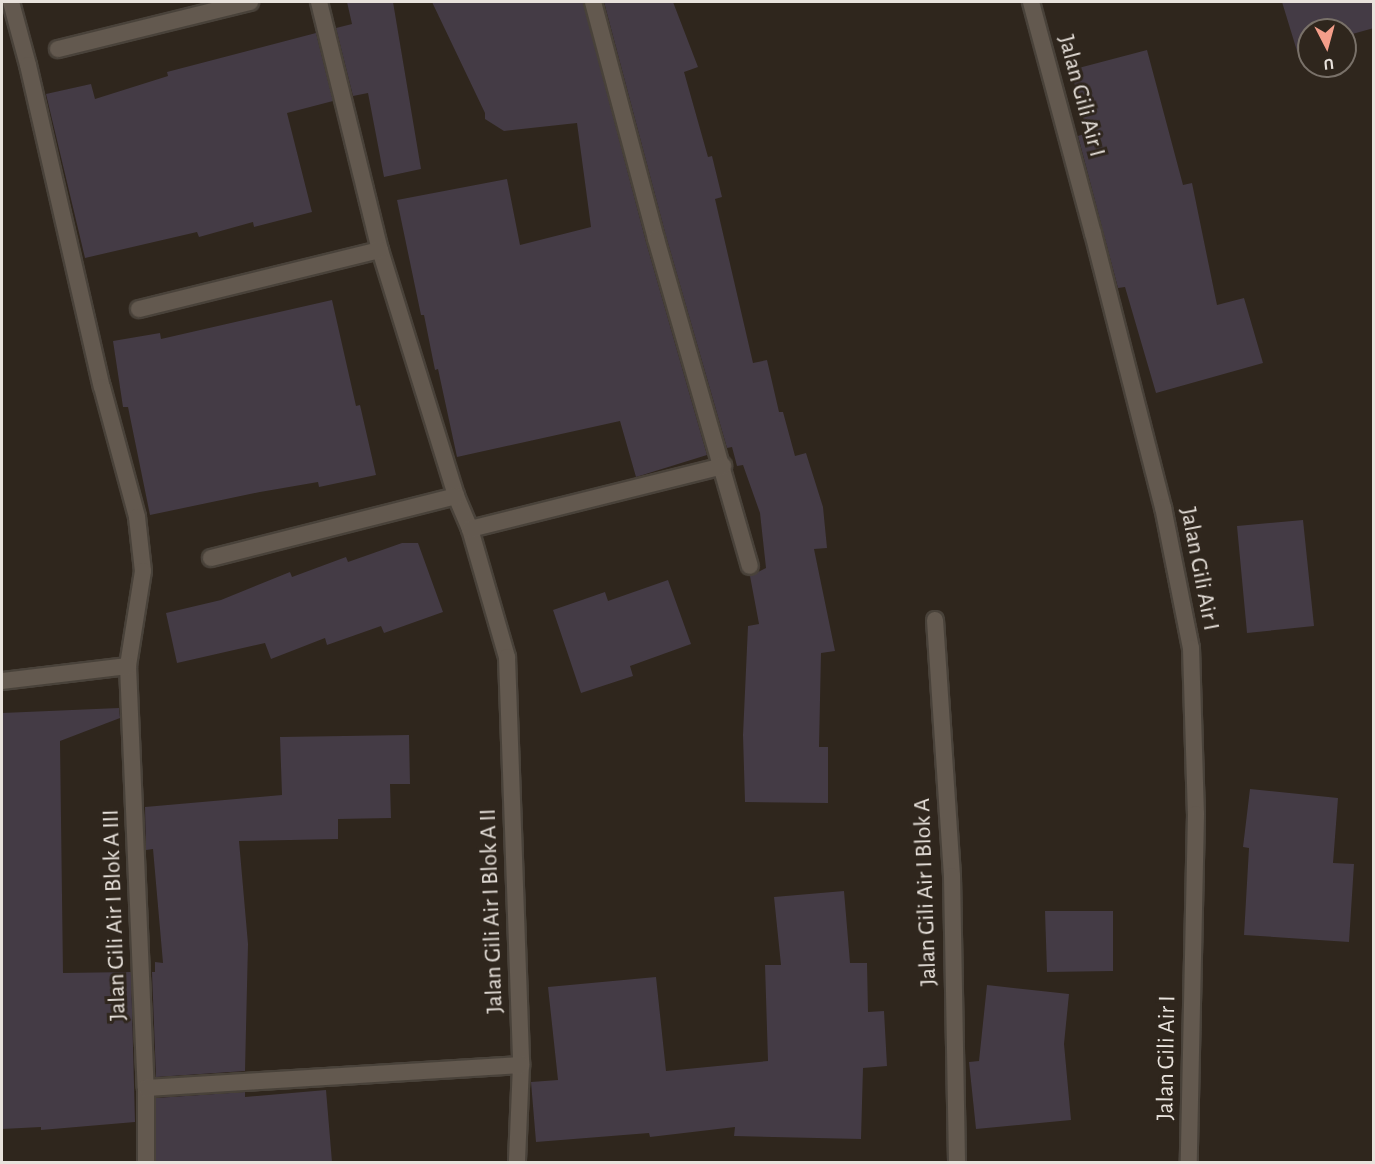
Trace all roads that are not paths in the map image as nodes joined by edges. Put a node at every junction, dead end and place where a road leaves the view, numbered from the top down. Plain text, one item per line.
1 (11, 2) edge
2 (250, 2) edge
3 (318, 2) edge
4 (593, 2) edge
5 (1030, 2) edge
6 (57, 49) dead end
7 (380, 250) junction
8 (139, 309) dead end
9 (723, 466) junction
10 (456, 496) junction
11 (470, 530) junction
12 (211, 558) dead end
13 (750, 566) dead end
14 (935, 620) dead end
15 (128, 666) junction
16 (2, 681) edge
17 (521, 1065) junction
18 (146, 1089) junction
19 (146, 1162) edge
20 (518, 1162) edge
21 (957, 1162) edge
22 (1190, 1162) edge

1 - 15 street, Jalan Gili Air I Blok A III
2 - 6 street
3 - 7 street, Jalan Gili Air I Blok A II
4 - 9 street
5 - 22 street, Jalan Gili Air I
7 - 8 street
7 - 10 street, Jalan Gili Air I Blok A II
9 - 11 street
9 - 13 street
10 - 11 street, Jalan Gili Air I Blok A II
10 - 12 street
11 - 17 street, Jalan Gili Air I Blok A II
14 - 21 street, Jalan Gili Air I Blok A
15 - 16 street
15 - 18 street, Jalan Gili Air I Blok A III
17 - 18 street
17 - 20 street, Jalan Gili Air I Blok A II
18 - 19 street, Jalan Gili Air I Blok A III

